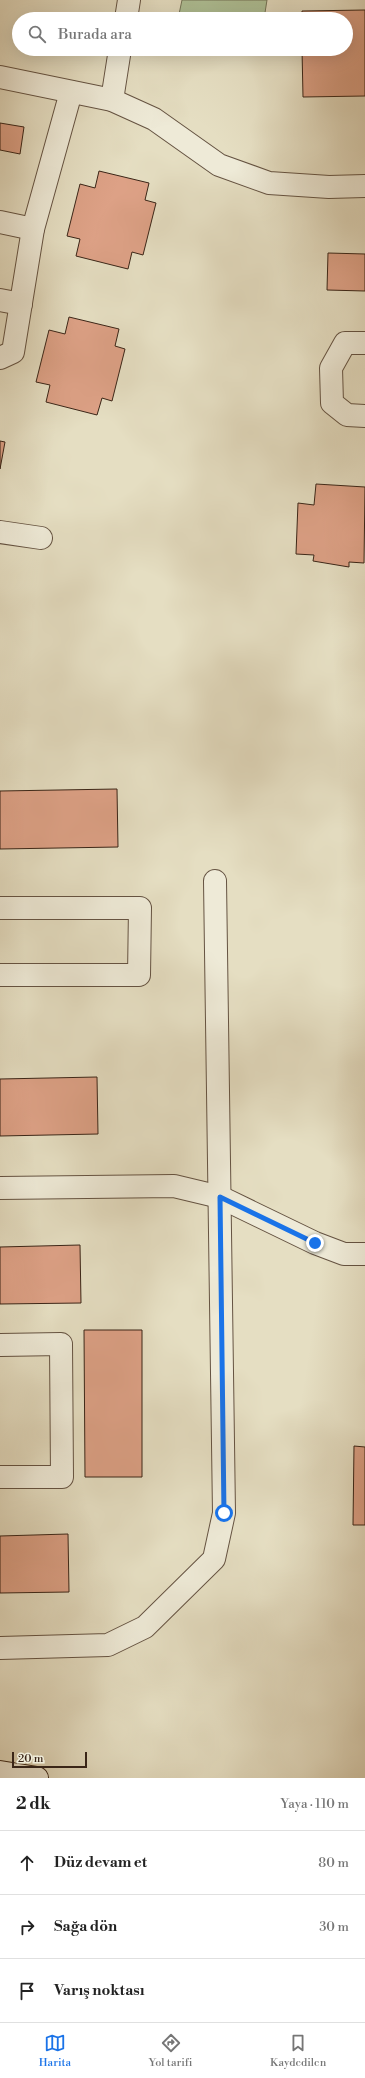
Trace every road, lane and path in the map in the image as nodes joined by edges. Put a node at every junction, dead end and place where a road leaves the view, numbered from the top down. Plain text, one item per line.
1 (129, 0) edge
2 (127, 12) edge
3 (119, 56) edge
4 (0, 77) edge
5 (71, 92) junction
6 (112, 100) junction
7 (365, 186) edge
8 (0, 222) edge
9 (33, 228) junction
10 (0, 300) edge
11 (21, 304) junction
12 (365, 343) edge
13 (0, 358) edge
14 (365, 416) edge
15 (0, 532) edge
16 (41, 538) dead end
17 (215, 881) dead end
18 (0, 908) edge
19 (0, 975) edge
20 (0, 1188) edge
21 (220, 1197) junction
22 (365, 1254) edge
23 (0, 1345) edge
24 (0, 1477) edge
25 (0, 1648) edge
26 (0, 1772) edge
27 (37, 1778) edge

1 - 2 street
3 - 6 street
4 - 5 street
5 - 6 street
5 - 9 street
6 - 7 street
8 - 9 street
9 - 11 street
10 - 11 street
11 - 13 street
12 - 14 street
15 - 16 street
17 - 21 street
18 - 19 street
20 - 21 street
21 - 22 street
21 - 25 street
23 - 24 street
26 - 27 street

